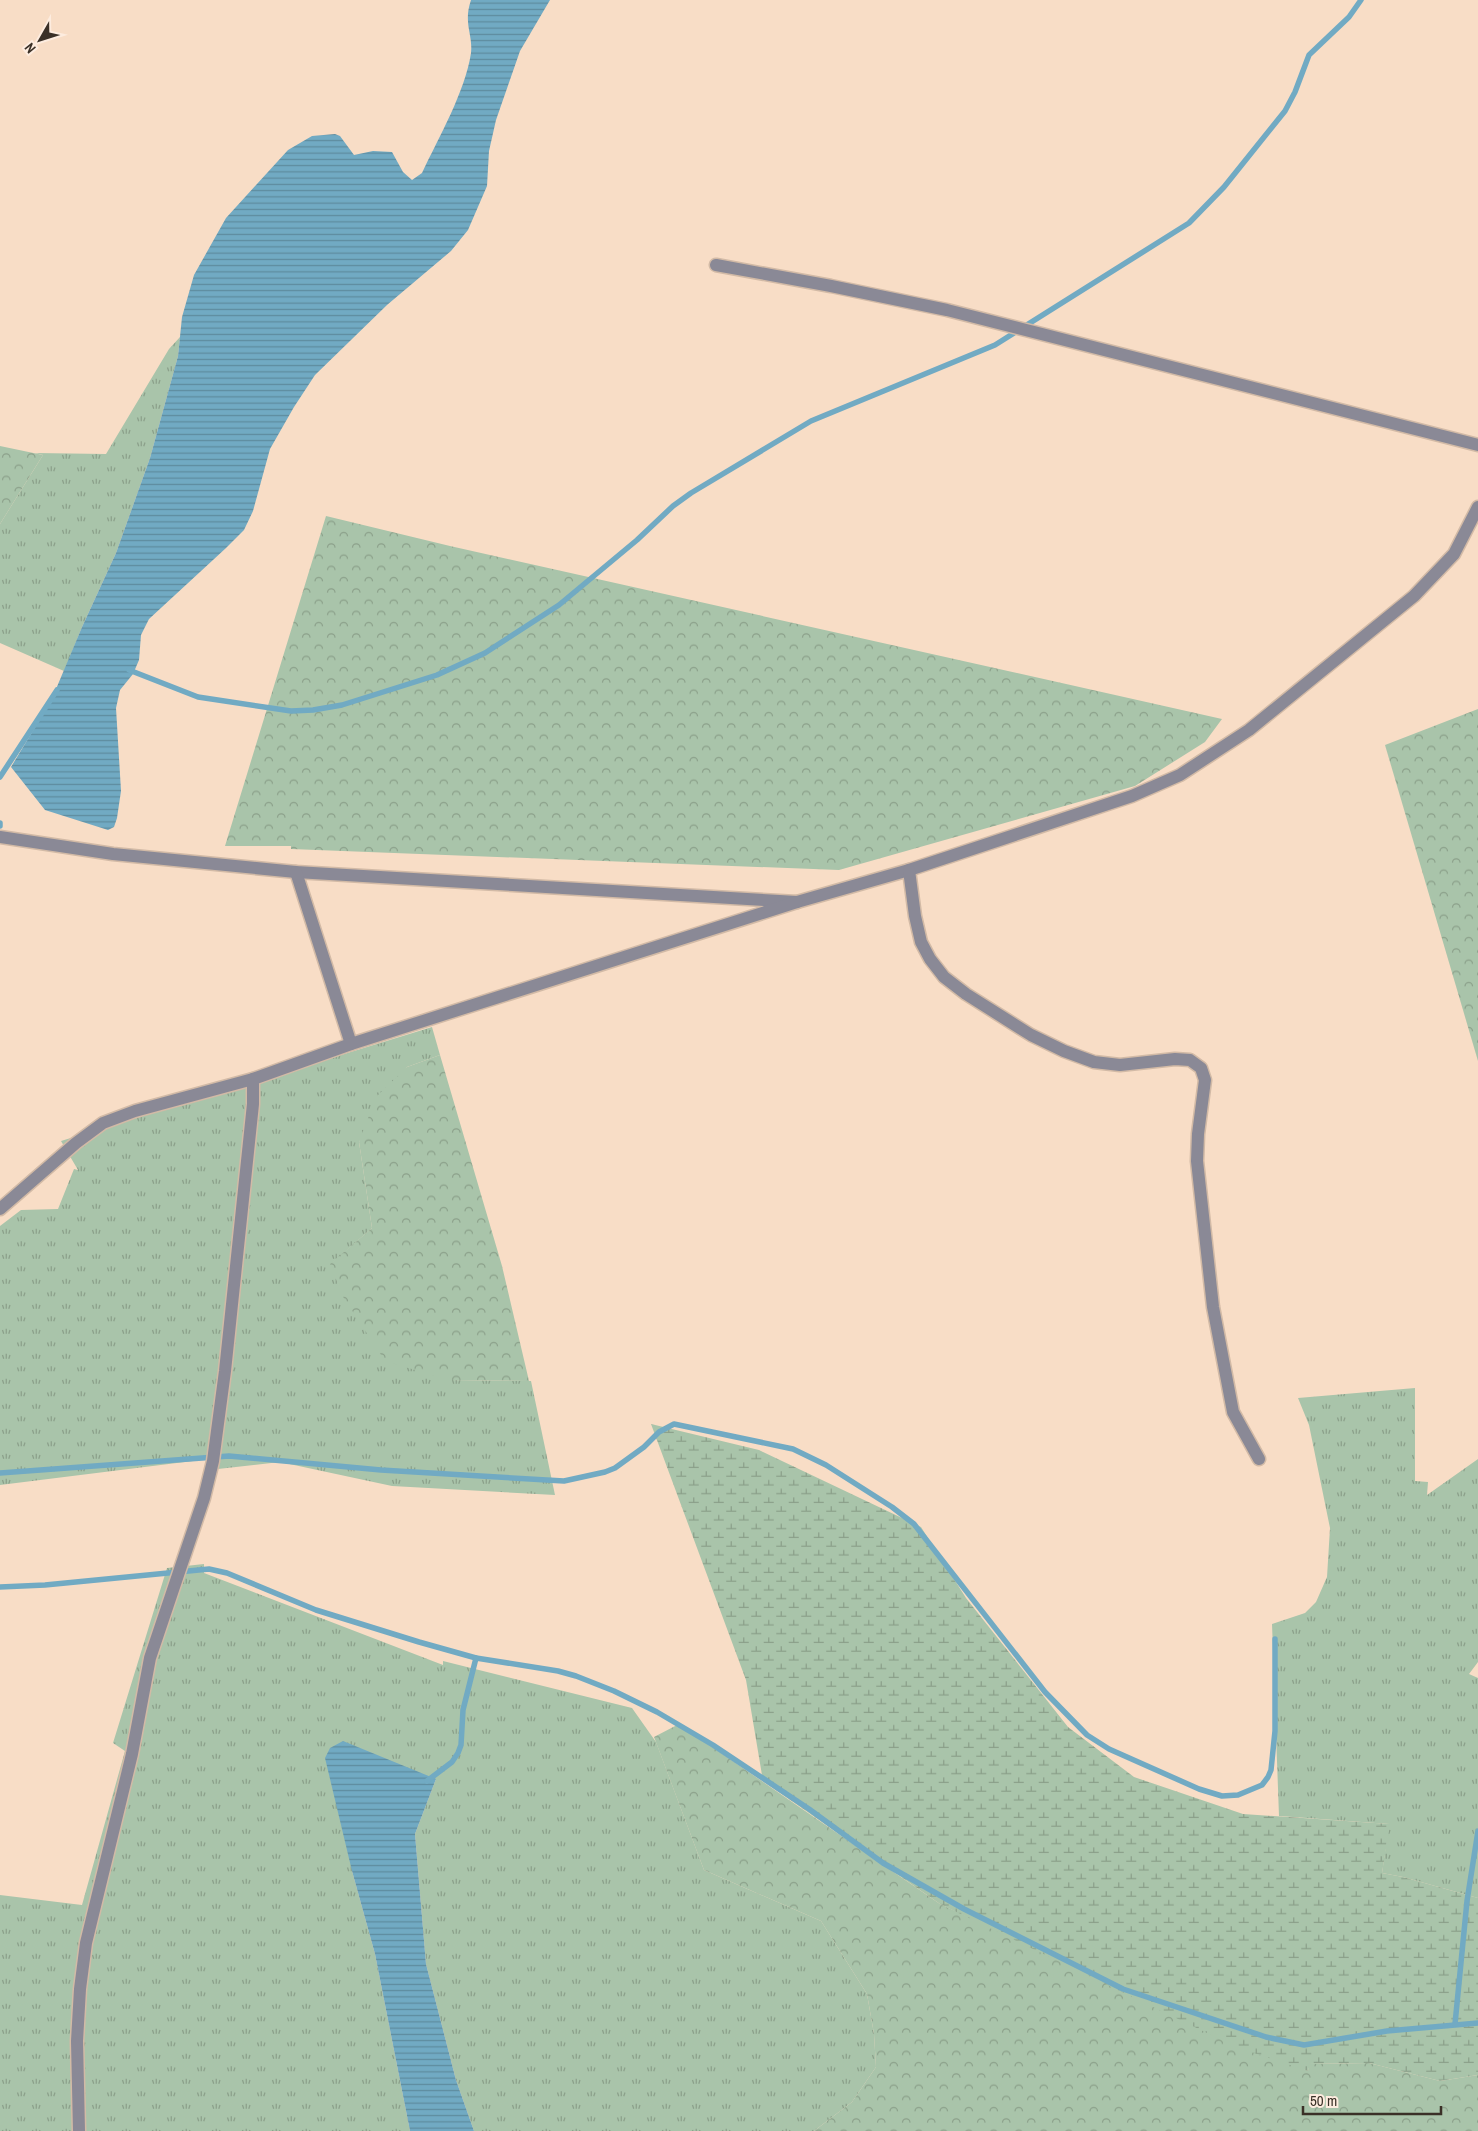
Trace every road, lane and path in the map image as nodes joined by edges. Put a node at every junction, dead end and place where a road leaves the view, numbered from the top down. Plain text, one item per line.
1 (716, 265) dead end
2 (1478, 445) edge
3 (1478, 507) edge
4 (0, 837) edge
5 (909, 870) junction
6 (296, 872) junction
7 (797, 902) junction
8 (351, 1044) junction
9 (253, 1079) junction
10 (0, 1209) edge
11 (1259, 1459) dead end
12 (79, 2131) edge

1 - 2 street
3 - 5 street
4 - 6 street
5 - 7 street
5 - 11 street
6 - 7 street
6 - 8 street
7 - 8 street
8 - 9 street
9 - 10 street
9 - 12 street

